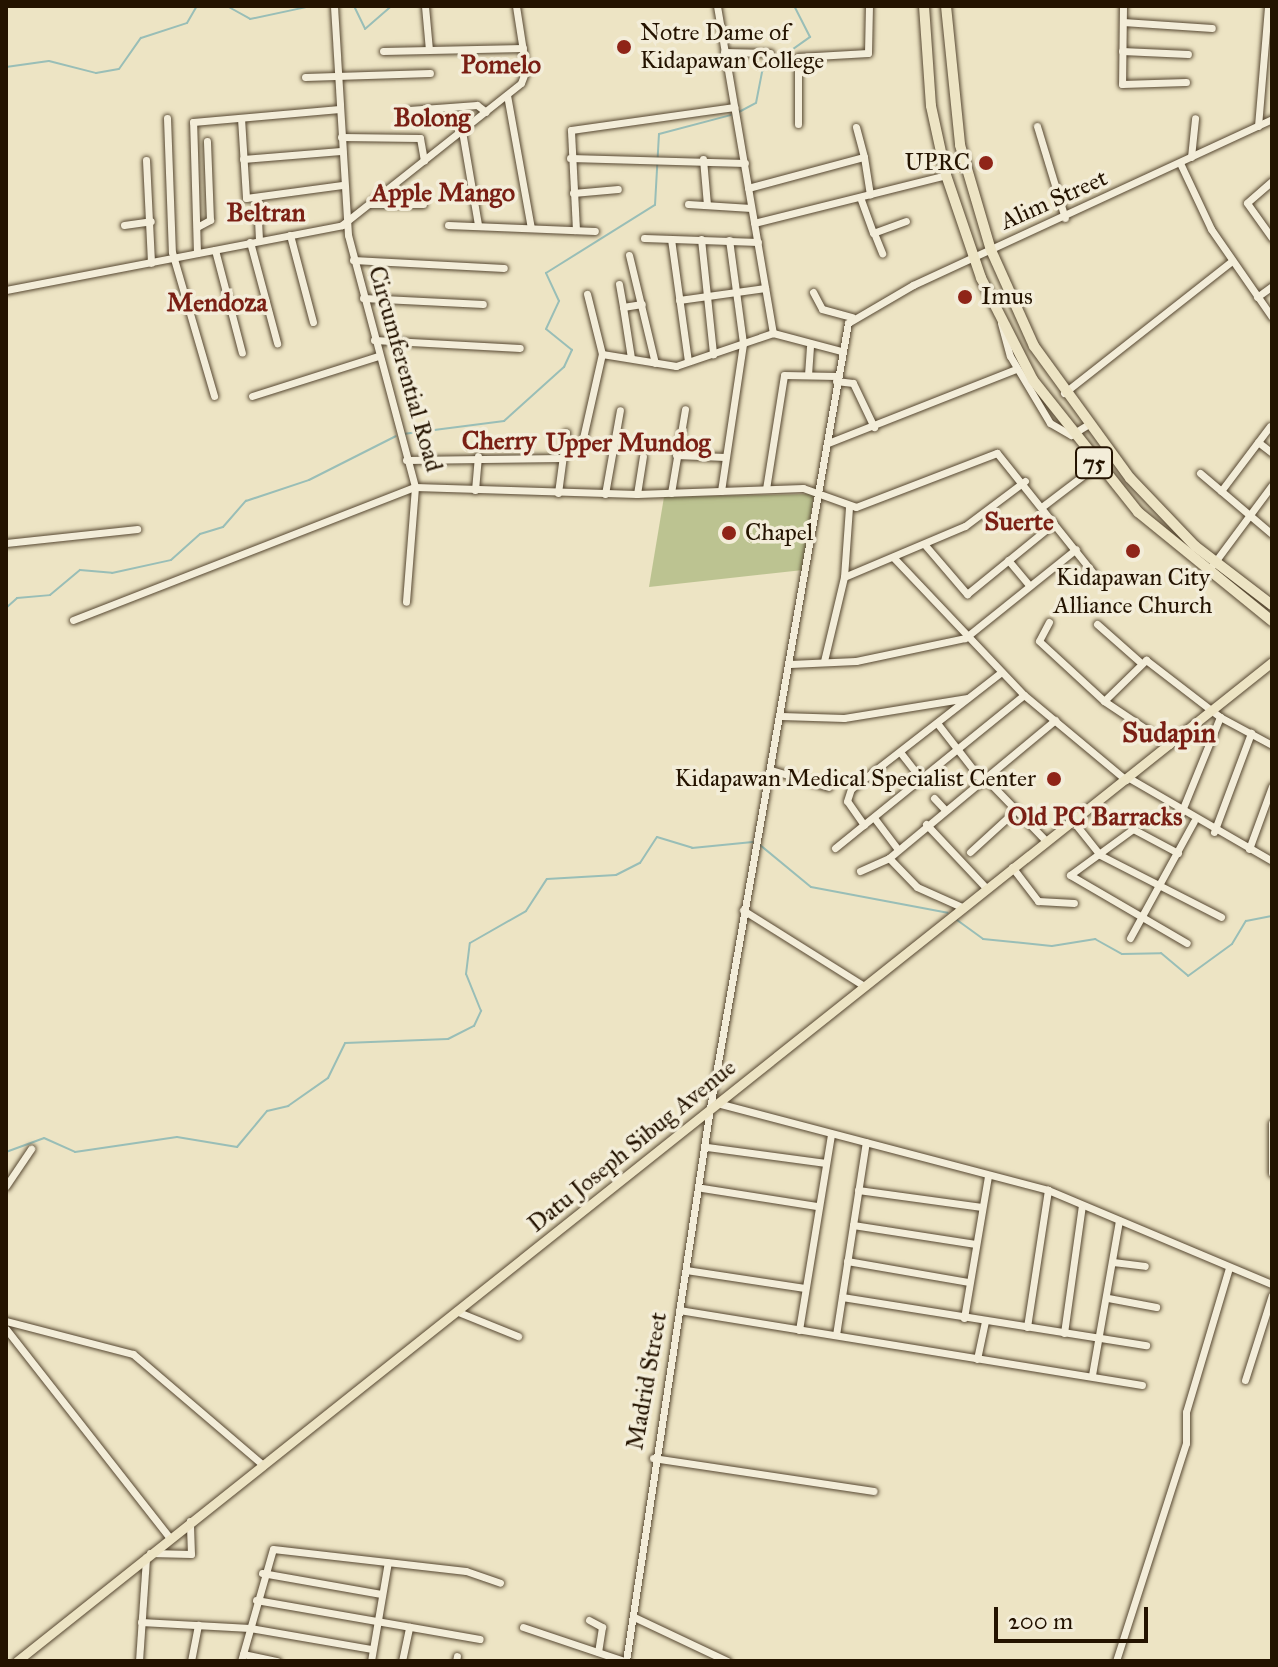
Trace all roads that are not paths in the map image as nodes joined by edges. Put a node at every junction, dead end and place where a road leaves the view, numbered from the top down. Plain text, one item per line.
1 (334, 6) edge
2 (425, 6) edge
3 (516, 6) edge
4 (717, 6) edge
5 (869, 6) edge
6 (924, 6) edge
7 (946, 6) edge
8 (1123, 6) edge
9 (1268, 6) edge
10 (1123, 22) junction
11 (1212, 28) dead end
12 (523, 48) junction
13 (429, 50) junction
14 (383, 51) dead end
15 (1122, 51) junction
16 (724, 52) junction
17 (770, 53) dead end
18 (1188, 54) dead end
19 (430, 73) dead end
20 (338, 76) junction
21 (305, 77) dead end
22 (1186, 82) dead end
23 (507, 95) junction
24 (339, 109) junction
25 (734, 109) junction
26 (409, 110) dead end
27 (486, 112) junction
28 (167, 118) dead end
29 (241, 118) junction
30 (1195, 118) dead end
31 (1272, 119) edge
32 (955, 122) junction
33 (798, 124) dead end
34 (934, 126) junction
35 (1037, 126) dead end
36 (1258, 126) junction
37 (856, 127) dead end
38 (462, 131) junction
39 (341, 137) junction
40 (207, 141) dead end
41 (341, 151) junction
42 (864, 157) junction
43 (1191, 157) junction
44 (570, 158) junction
45 (243, 159) junction
46 (703, 159) junction
47 (146, 160) dead end
48 (424, 161) junction
49 (745, 163) junction
50 (1180, 163) junction
51 (946, 175) junction
52 (1272, 181) edge
53 (342, 185) junction
54 (748, 188) junction
55 (618, 189) dead end
56 (573, 193) junction
57 (870, 195) junction
58 (860, 197) junction
59 (257, 199) junction
60 (370, 204) junction
61 (423, 204) dead end
62 (688, 204) dead end
63 (707, 205) junction
64 (751, 208) junction
65 (1065, 218) junction
66 (151, 221) junction
67 (906, 221) dead end
68 (346, 222) junction
69 (754, 223) junction
70 (124, 225) dead end
71 (448, 225) dead end
72 (478, 225) junction
73 (197, 227) junction
74 (531, 228) junction
75 (576, 230) junction
76 (595, 231) dead end
77 (874, 233) junction
78 (1271, 234) edge
79 (290, 235) junction
80 (644, 238) dead end
81 (671, 239) junction
82 (701, 239) junction
83 (259, 240) junction
84 (729, 240) junction
85 (250, 242) junction
86 (758, 242) junction
87 (215, 250) junction
88 (991, 250) junction
89 (197, 253) junction
90 (882, 253) dead end
91 (629, 255) dead end
92 (973, 257) junction
93 (174, 258) junction
94 (353, 260) junction
95 (1232, 261) junction
96 (151, 263) junction
97 (504, 268) dead end
98 (619, 284) dead end
99 (1272, 286) edge
100 (765, 288) junction
101 (6, 290) edge
102 (736, 292) junction
103 (813, 292) dead end
104 (587, 294) dead end
105 (708, 296) junction
106 (1257, 297) junction
107 (363, 298) junction
108 (679, 300) junction
109 (483, 304) dead end
110 (642, 304) junction
111 (623, 307) junction
112 (852, 317) junction
113 (1272, 317) edge
114 (1001, 320) junction
115 (313, 322) dead end
116 (773, 333) junction
117 (374, 340) junction
118 (277, 343) dead end
119 (743, 343) junction
120 (810, 347) junction
121 (520, 348) dead end
122 (841, 351) junction
123 (242, 353) dead end
124 (602, 354) junction
125 (713, 354) junction
126 (378, 356) junction
127 (631, 358) junction
128 (688, 361) junction
129 (655, 363) junction
130 (1016, 369) junction
131 (808, 375) junction
132 (837, 378) junction
133 (1064, 394) junction
134 (214, 396) dead end
135 (252, 396) dead end
136 (685, 409) dead end
137 (620, 410) dead end
138 (1087, 425) junction
139 (1270, 426) dead end
140 (874, 427) junction
141 (566, 433) dead end
142 (1071, 435) junction
143 (583, 438) dead end
144 (1258, 442) junction
145 (828, 443) junction
146 (1272, 453) edge
147 (676, 455) junction
148 (1110, 455) junction
149 (478, 456) junction
150 (643, 456) dead end
151 (725, 457) junction
152 (562, 458) junction
153 (406, 460) junction
154 (1096, 465) junction
155 (1200, 473) dead end
156 (1025, 481) junction
157 (1272, 485) edge
158 (415, 487) junction
159 (766, 489) junction
160 (475, 490) junction
161 (721, 491) junction
162 (818, 491) junction
163 (1221, 491) junction
164 (558, 493) junction
165 (671, 493) junction
166 (605, 494) junction
167 (637, 494) junction
168 (1043, 506) junction
169 (849, 507) junction
170 (1250, 516) junction
171 (1054, 523) junction
172 (137, 529) dead end
173 (1272, 534) edge
174 (6, 543) edge
175 (925, 545) junction
176 (1076, 549) junction
177 (893, 557) junction
178 (1008, 560) junction
179 (1215, 562) junction
180 (1094, 574) dead end
181 (1206, 574) junction
182 (844, 577) junction
183 (1029, 585) junction
184 (406, 602) dead end
185 (1272, 605) edge
186 (73, 620) dead end
187 (1272, 621) edge
188 (1049, 622) dead end
189 (1097, 624) dead end
190 (965, 638) junction
191 (824, 661) junction
192 (1139, 661) junction
193 (1272, 662) edge
194 (790, 664) junction
195 (1000, 673) junction
196 (1024, 695) junction
197 (969, 697) junction
198 (1104, 701) junction
199 (1216, 714) junction
200 (781, 716) junction
201 (1055, 720) junction
202 (937, 723) junction
203 (1251, 733) junction
204 (1170, 745) junction
205 (1272, 745) edge
206 (900, 752) junction
207 (960, 752) junction
208 (771, 770) junction
209 (1128, 779) junction
210 (984, 780) junction
211 (923, 781) junction
212 (1272, 786) edge
213 (829, 787) dead end
214 (934, 798) dead end
215 (945, 810) junction
216 (1016, 810) junction
217 (1181, 813) junction
218 (875, 819) junction
219 (1073, 821) junction
220 (1194, 821) junction
221 (926, 824) junction
222 (864, 825) junction
223 (1214, 832) junction
224 (1046, 841) junction
225 (835, 848) dead end
226 (897, 848) junction
227 (1249, 849) junction
228 (970, 852) dead end
229 (1178, 853) junction
230 (1100, 855) junction
231 (889, 858) junction
232 (1272, 861) edge
233 (1012, 867) junction
234 (860, 871) dead end
235 (1160, 886) junction
236 (986, 888) junction
237 (1074, 903) dead end
238 (962, 907) junction
239 (743, 910) junction
240 (1221, 917) dead end
241 (1142, 918) junction
242 (1130, 938) dead end
243 (1187, 943) dead end
244 (864, 986) junction
245 (714, 1105) junction
246 (1272, 1123) edge
247 (831, 1134) junction
248 (866, 1142) junction
249 (707, 1147) junction
250 (31, 1149) dead end
251 (826, 1163) junction
252 (1272, 1173) edge
253 (988, 1176) junction
254 (6, 1186) edge
255 (702, 1188) junction
256 (858, 1190) junction
257 (1048, 1190) junction
258 (1082, 1205) junction
259 (817, 1206) junction
260 (982, 1207) junction
261 (1119, 1220) junction
262 (853, 1225) junction
263 (976, 1244) junction
264 (847, 1261) junction
265 (1113, 1262) junction
266 (1145, 1266) dead end
267 (1229, 1268) junction
268 (686, 1270) junction
269 (969, 1282) junction
270 (1272, 1284) edge
271 (805, 1288) junction
272 (1272, 1295) edge
273 (842, 1297) junction
274 (1108, 1298) junction
275 (1156, 1307) dead end
276 (679, 1310) junction
277 (456, 1311) junction
278 (964, 1318) junction
279 (6, 1321) edge
280 (985, 1321) junction
281 (1027, 1327) junction
282 (6, 1329) edge
283 (799, 1330) junction
284 (1064, 1333) junction
285 (836, 1335) junction
286 (518, 1336) dead end
287 (1100, 1338) junction
288 (1146, 1345) dead end
289 (977, 1359) junction
290 (1092, 1375) junction
291 (1245, 1380) dead end
292 (1142, 1385) dead end
293 (653, 1458) junction
294 (262, 1464) junction
295 (874, 1491) dead end
296 (190, 1521) junction
297 (169, 1537) junction
298 (148, 1554) junction
299 (388, 1562) junction
300 (262, 1573) junction
301 (500, 1583) dead end
302 (381, 1594) junction
303 (256, 1600) junction
304 (634, 1617) junction
305 (589, 1620) dead end
306 (141, 1622) junction
307 (376, 1622) junction
308 (198, 1625) junction
309 (409, 1627) junction
310 (523, 1627) dead end
311 (250, 1628) junction
312 (480, 1639) dead end
313 (372, 1649) junction
314 (598, 1652) junction
315 (242, 1658) edge
316 (17, 1661) edge
317 (139, 1661) edge
318 (191, 1661) edge
319 (277, 1661) edge
320 (371, 1661) edge
321 (402, 1661) edge
322 (625, 1661) edge
323 (727, 1661) edge
324 (1116, 1661) edge

1 - 20 street, Circumferential Road
2 - 13 street
3 - 12 street
4 - 16 street
5 - 33 street
6 - 34 highway, 75
7 - 32 highway, 75
8 - 10 street
9 - 36 street
10 - 11 street
10 - 15 street
12 - 13 street
12 - 23 street
13 - 14 street
15 - 18 street
15 - 22 street
16 - 17 street
16 - 25 street
19 - 20 street
20 - 21 street
20 - 24 street, Circumferential Road
23 - 27 street
23 - 74 street
24 - 29 street
24 - 39 street, Circumferential Road
25 - 44 street
25 - 49 street
26 - 27 street
27 - 38 street
28 - 93 street
29 - 45 street
29 - 73 street
30 - 43 street
31 - 36 street, Alim Street
32 - 34 highway
32 - 88 highway, 75
34 - 51 highway, 75
35 - 65 street
36 - 43 street, Alim Street
37 - 42 street
38 - 48 street
38 - 72 street
39 - 41 street, Circumferential Road
39 - 48 street
40 - 73 street
41 - 45 street
41 - 53 street, Circumferential Road
42 - 54 street
42 - 57 street
43 - 50 street, Alim Street
44 - 46 street
44 - 56 street
45 - 59 street
46 - 49 street
46 - 63 street
47 - 66 street
48 - 60 street
49 - 54 street
50 - 65 street, Alim Street
50 - 95 street
51 - 57 street
51 - 92 highway, 75
52 - 78 street
53 - 59 street
53 - 68 street, Circumferential Road
54 - 64 street
55 - 56 street
56 - 75 street
57 - 58 street
58 - 69 street
58 - 77 street
59 - 83 street
60 - 61 street
60 - 68 street
62 - 63 street
63 - 64 street
64 - 69 street
65 - 88 street, Alim Street
66 - 70 street
66 - 96 street
67 - 77 street
68 - 79 street
68 - 94 street, Circumferential Road
69 - 86 street
71 - 72 street
72 - 74 street
73 - 89 street
74 - 75 street
75 - 76 street
77 - 90 street
79 - 83 street
79 - 115 street
80 - 81 street
81 - 82 street
81 - 108 street
82 - 84 street
82 - 105 street
83 - 85 street
84 - 86 street
84 - 102 street
85 - 87 street
85 - 118 street
86 - 100 street
87 - 89 street
87 - 123 street
88 - 92 street, Alim Street
88 - 133 highway, 75
89 - 93 street
91 - 110 street
92 - 112 street, Alim Street
92 - 114 highway, 75
93 - 96 street
93 - 134 street
94 - 97 street
94 - 107 street, Circumferential Road
95 - 106 street
95 - 133 street
96 - 101 street
98 - 111 street
99 - 106 street
100 - 102 street
100 - 116 street
102 - 105 street
102 - 119 street
103 - 112 street
104 - 124 street
105 - 108 street
105 - 125 street
106 - 113 street
107 - 109 street
107 - 117 street, Circumferential Road
108 - 128 street
110 - 111 street
110 - 129 street
111 - 127 street
112 - 122 street, Madrid Street
114 - 130 street
114 - 142 highway, 75
116 - 119 street
116 - 120 street
117 - 121 street
117 - 126 street, Circumferential Road
119 - 125 street
119 - 151 street
120 - 122 street
120 - 131 street
122 - 132 street, Madrid Street
124 - 127 street
124 - 143 street
125 - 128 street
126 - 135 street
126 - 153 street, Circumferential Road
127 - 129 street
128 - 129 street
130 - 140 street
130 - 142 street
131 - 132 street
131 - 159 street
132 - 140 street
132 - 145 street, Madrid Street
133 - 138 highway, 75
136 - 147 street
137 - 166 street
138 - 142 street
138 - 148 highway, 75
139 - 144 street
140 - 145 street
141 - 152 street
142 - 154 highway, 75
144 - 146 street
144 - 163 street
145 - 162 street, Madrid Street
147 - 151 street
147 - 165 street
148 - 154 street
148 - 179 highway, 75
149 - 152 street
149 - 153 street
149 - 160 street
150 - 167 street
151 - 161 street
152 - 164 street
153 - 158 street, Circumferential Road
154 - 168 street
154 - 181 highway, 75
155 - 163 street
156 - 168 street
156 - 169 street
156 - 175 street
157 - 170 street
158 - 160 street, Circumferential Road
158 - 184 street
158 - 186 street
159 - 161 street, Circumferential Road
159 - 162 street, Circumferential Road
160 - 164 street, Circumferential Road
161 - 165 street, Circumferential Road
162 - 169 street
162 - 194 street, Madrid Street
163 - 170 street
164 - 166 street, Circumferential Road
165 - 167 street, Circumferential Road
166 - 167 street, Circumferential Road
168 - 171 street
169 - 182 street
170 - 173 street
170 - 179 street
171 - 176 street
171 - 178 street
172 - 174 street
175 - 177 street
175 - 178 street
176 - 180 street
176 - 183 street
177 - 182 street
177 - 190 street
178 - 183 street
179 - 181 street
179 - 185 highway, 75
181 - 187 highway, 75
182 - 191 street
183 - 190 street
188 - 198 street
189 - 192 street
190 - 191 street
190 - 195 street
191 - 194 street
192 - 198 street
192 - 199 street
193 - 199 main road, Datu Joseph Sibug Avenue
194 - 200 street, Madrid Street
195 - 196 street
195 - 197 street
196 - 201 street
196 - 207 street
197 - 200 street
197 - 202 street
198 - 204 street
199 - 203 street
199 - 204 main road, Datu Joseph Sibug Avenue
199 - 217 street
200 - 208 street, Madrid Street
201 - 209 street
201 - 210 street
202 - 206 street
202 - 207 street
203 - 205 street
203 - 223 street
204 - 209 main road, Datu Joseph Sibug Avenue
206 - 211 street
206 - 222 street
207 - 210 street
207 - 211 street
208 - 213 street
208 - 239 street, Madrid Street
209 - 217 street
209 - 219 main road, Datu Joseph Sibug Avenue
210 - 215 street
210 - 216 street
211 - 218 street
212 - 227 street
214 - 215 street
215 - 221 street
216 - 224 street
216 - 228 street
217 - 220 street
218 - 222 street
218 - 226 street
219 - 224 main road, Datu Joseph Sibug Avenue
219 - 230 street
220 - 223 street
220 - 229 street
221 - 226 street
221 - 236 street
222 - 225 street
223 - 227 street
224 - 233 main road, Datu Joseph Sibug Avenue
226 - 231 street
227 - 232 street
229 - 230 street
229 - 235 street
230 - 235 street
230 - 241 street
231 - 234 street
231 - 238 street
233 - 236 main road, Datu Joseph Sibug Avenue
233 - 237 street
235 - 240 street
235 - 241 street
236 - 238 main road, Datu Joseph Sibug Avenue
238 - 244 main road, Datu Joseph Sibug Avenue
239 - 244 street
239 - 245 street, Madrid Street
241 - 242 street
241 - 243 street
244 - 245 main road, Datu Joseph Sibug Avenue
245 - 247 street
245 - 249 street, Madrid Street
245 - 277 main road, Datu Joseph Sibug Avenue
246 - 252 street
247 - 248 street
247 - 251 street
248 - 253 street
248 - 256 street
249 - 251 street
249 - 255 street, Madrid Street
250 - 254 street
251 - 259 street
253 - 257 street
253 - 260 street
255 - 259 street
255 - 268 street, Madrid Street
256 - 260 street
256 - 262 street
257 - 258 street
257 - 281 street
258 - 261 street
258 - 284 street
259 - 271 street
260 - 263 street
261 - 265 street
261 - 267 street
262 - 263 street
262 - 264 street
263 - 269 street
264 - 269 street
264 - 273 street
265 - 266 street
265 - 274 street
267 - 270 street
267 - 324 street
268 - 271 street
268 - 276 street, Madrid Street
269 - 278 street
271 - 283 street
272 - 291 street
273 - 278 street
273 - 285 street
274 - 275 street
274 - 287 street
276 - 283 street
276 - 293 street, Madrid Street
277 - 286 street
277 - 294 main road, Datu Joseph Sibug Avenue
278 - 280 street
279 - 294 street
280 - 281 street
280 - 289 street
281 - 284 street
282 - 297 street
283 - 285 street
284 - 287 street
285 - 289 street
287 - 288 street
287 - 290 street
289 - 290 street
290 - 292 street
293 - 295 street
293 - 304 street, Madrid Street
294 - 296 main road, Datu Joseph Sibug Avenue
296 - 297 main road, Datu Joseph Sibug Avenue
296 - 298 street
297 - 298 main road, Datu Joseph Sibug Avenue
298 - 306 street
298 - 316 main road, Datu Joseph Sibug Avenue
299 - 300 street
299 - 301 street
299 - 302 street
300 - 302 street
300 - 303 street
302 - 307 street
303 - 307 street
303 - 311 street
304 - 322 street, Madrid Street
304 - 323 street
305 - 314 street
306 - 308 street
306 - 317 street
307 - 309 street
307 - 313 street
308 - 311 street
308 - 318 street
309 - 312 street
309 - 321 street
310 - 314 street
311 - 313 street
311 - 315 street
313 - 320 street
314 - 322 street
315 - 319 street

